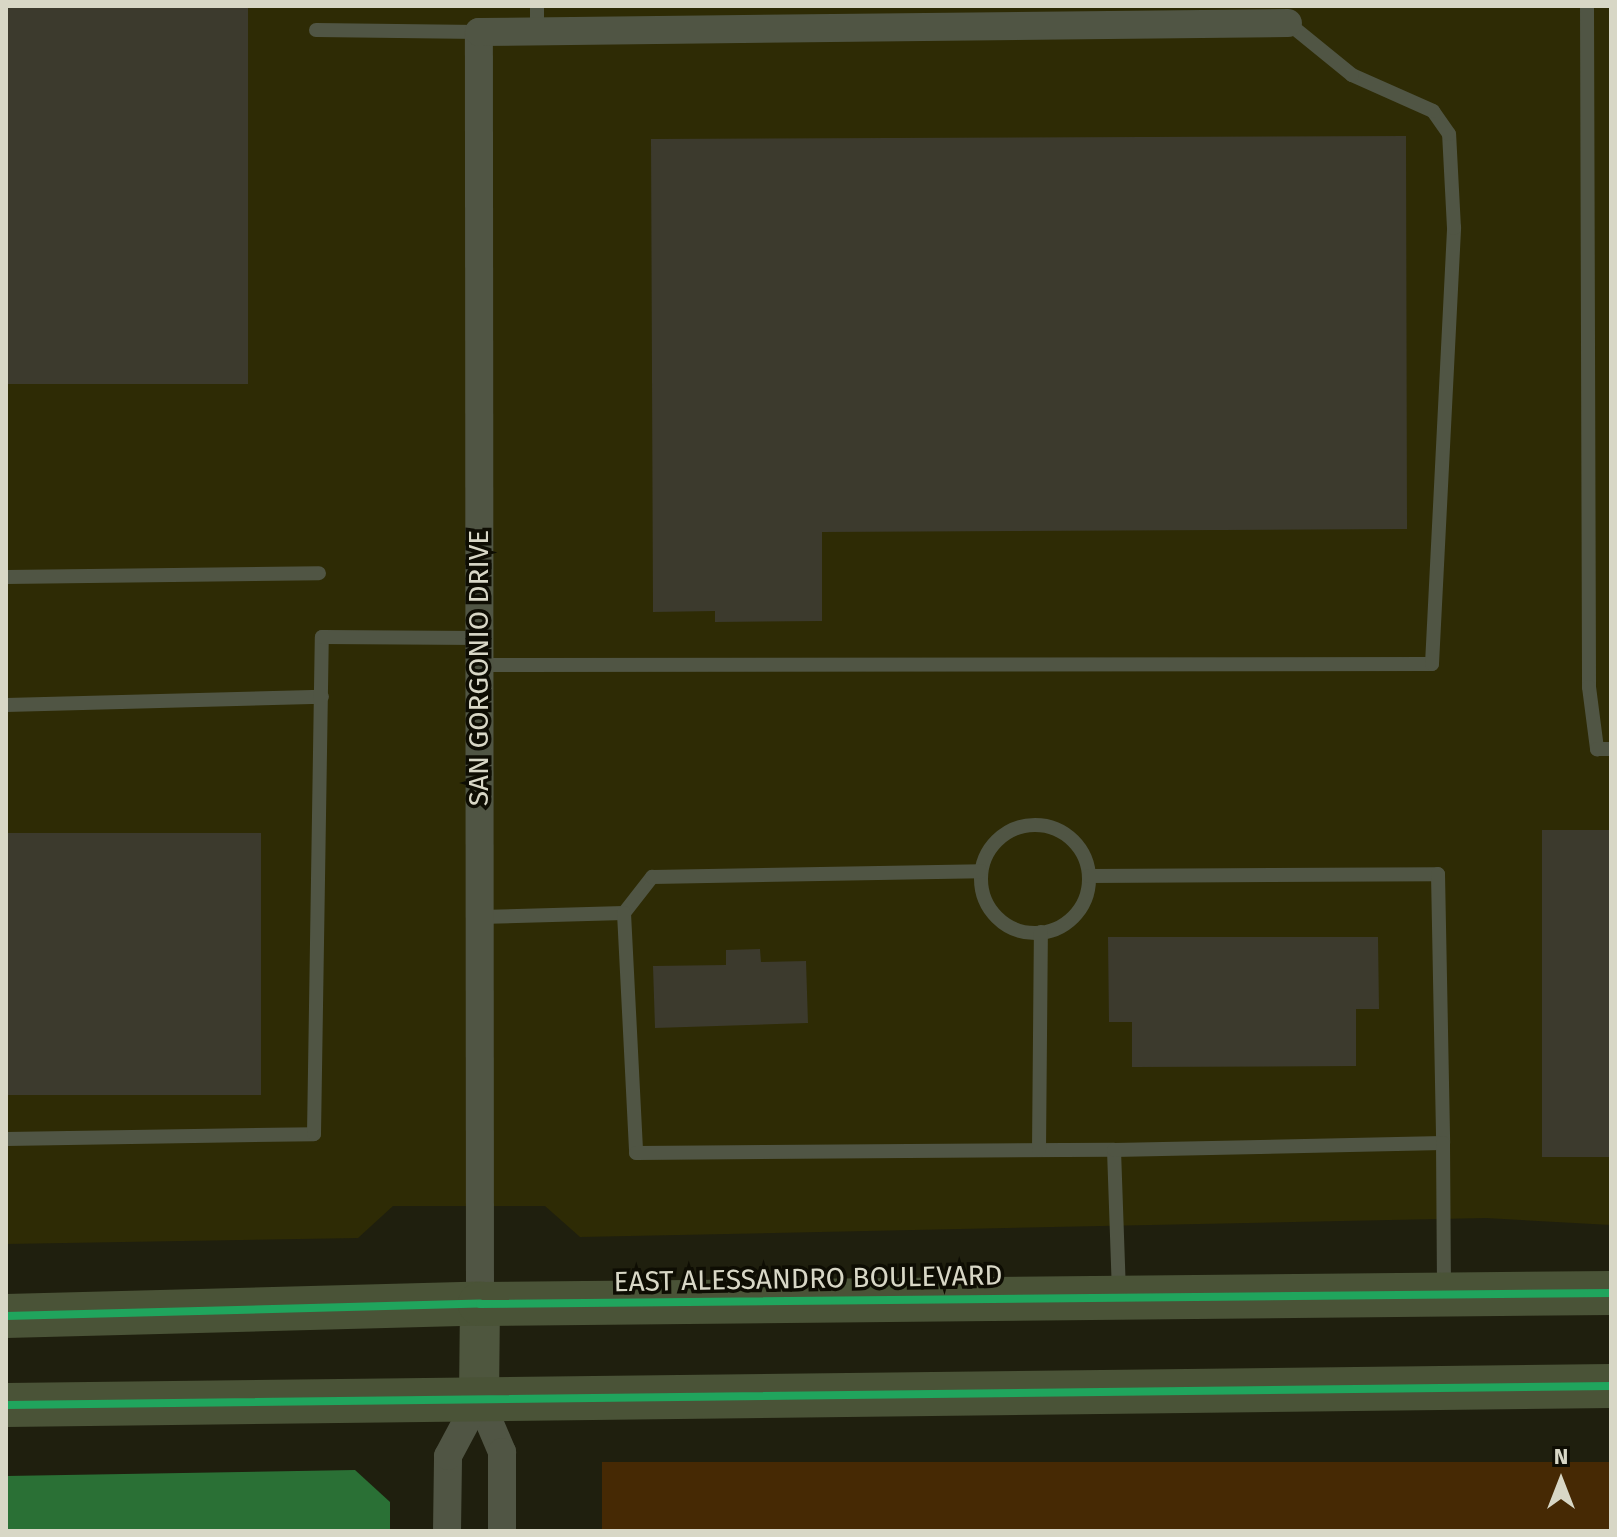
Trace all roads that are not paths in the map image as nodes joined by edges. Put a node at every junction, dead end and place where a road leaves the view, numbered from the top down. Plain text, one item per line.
1 (1587, 6) edge
2 (537, 19) edge
3 (1288, 23) joint
4 (316, 30) dead end
5 (479, 32) junction
6 (319, 573) dead end
7 (6, 577) edge
8 (479, 652) junction
9 (322, 697) junction
10 (6, 705) edge
11 (1611, 749) edge
12 (981, 871) junction
13 (1089, 876) junction
14 (624, 913) junction
15 (480, 917) junction
16 (1041, 932) junction
17 (6, 1139) edge
18 (1443, 1143) junction
19 (1039, 1150) junction
20 (1114, 1150) junction
21 (1611, 1293) edge
22 (1444, 1295) junction
23 (1119, 1298) junction
24 (480, 1304) junction
25 (6, 1316) edge
26 (1611, 1386) edge
27 (479, 1398) junction
28 (6, 1405) edge
29 (447, 1531) edge
30 (502, 1531) edge

1 - 11 lane
2 - 3 street
2 - 5 street
3 - 8 lane
4 - 5 lane
5 - 8 street, SAN GORGONIO DRIVE
6 - 7 lane
8 - 9 lane
8 - 15 street, SAN GORGONIO DRIVE
9 - 10 lane
9 - 17 lane
12 - 13 lane
12 - 14 lane
12 - 16 lane
13 - 16 lane
13 - 18 lane
14 - 15 lane
14 - 19 lane
15 - 24 street, SAN GORGONIO DRIVE
16 - 19 lane
18 - 20 lane
18 - 22 lane
19 - 20 lane
20 - 23 lane
21 - 22 main road, EAST ALESSANDRO BOULEVARD
22 - 23 main road, EAST ALESSANDRO BOULEVARD
23 - 24 main road, EAST ALESSANDRO BOULEVARD
24 - 25 main road, EAST ALESSANDRO BOULEVARD
24 - 27 street
26 - 27 main road
27 - 28 main road
27 - 29 street
27 - 30 street

